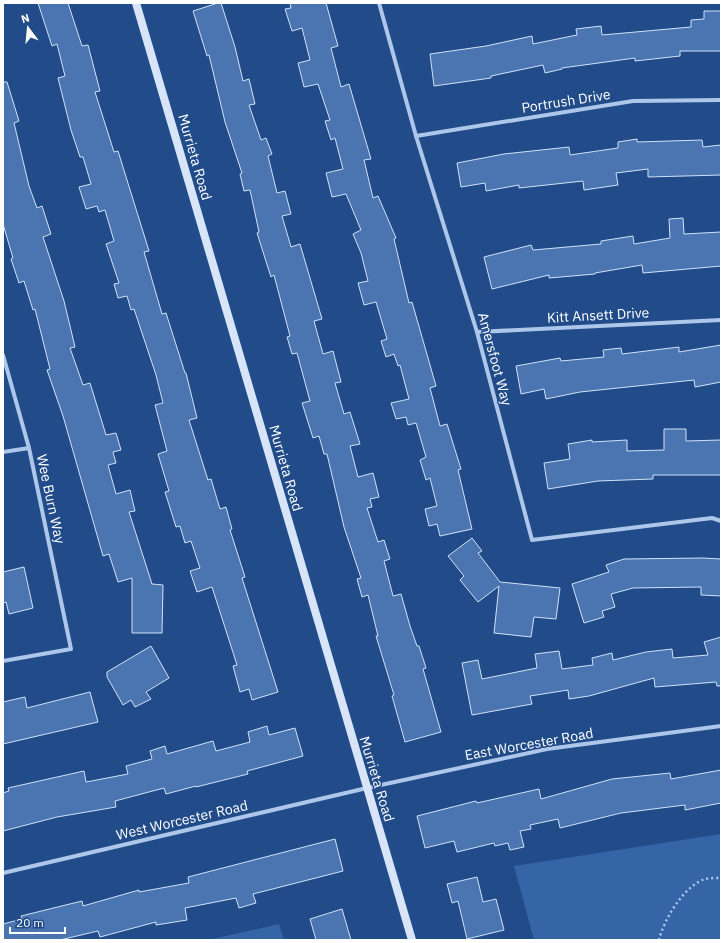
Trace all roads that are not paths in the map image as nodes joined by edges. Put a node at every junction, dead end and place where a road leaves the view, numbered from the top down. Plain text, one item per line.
1 (136, 3) edge
2 (379, 3) edge
3 (721, 100) edge
4 (416, 136) junction
5 (721, 320) edge
6 (477, 332) junction
7 (3, 355) edge
8 (29, 448) junction
9 (3, 452) edge
10 (721, 521) edge
11 (3, 661) edge
12 (721, 726) edge
13 (366, 788) junction
14 (3, 873) edge
15 (412, 940) edge

1 - 13 main road, Murrieta Road
2 - 4 street, Amersfoot Way
3 - 4 street, Portrush Drive
4 - 6 street, Amersfoot Way
5 - 6 street, Kitt Ansett Drive
6 - 10 street, Amersfoot Way
7 - 8 street, Wee Burn Way
8 - 9 street
8 - 11 street, Wee Burn Way
12 - 13 street, East Worcester Road
13 - 14 street, West Worcester Road
13 - 15 main road, Murrieta Road

